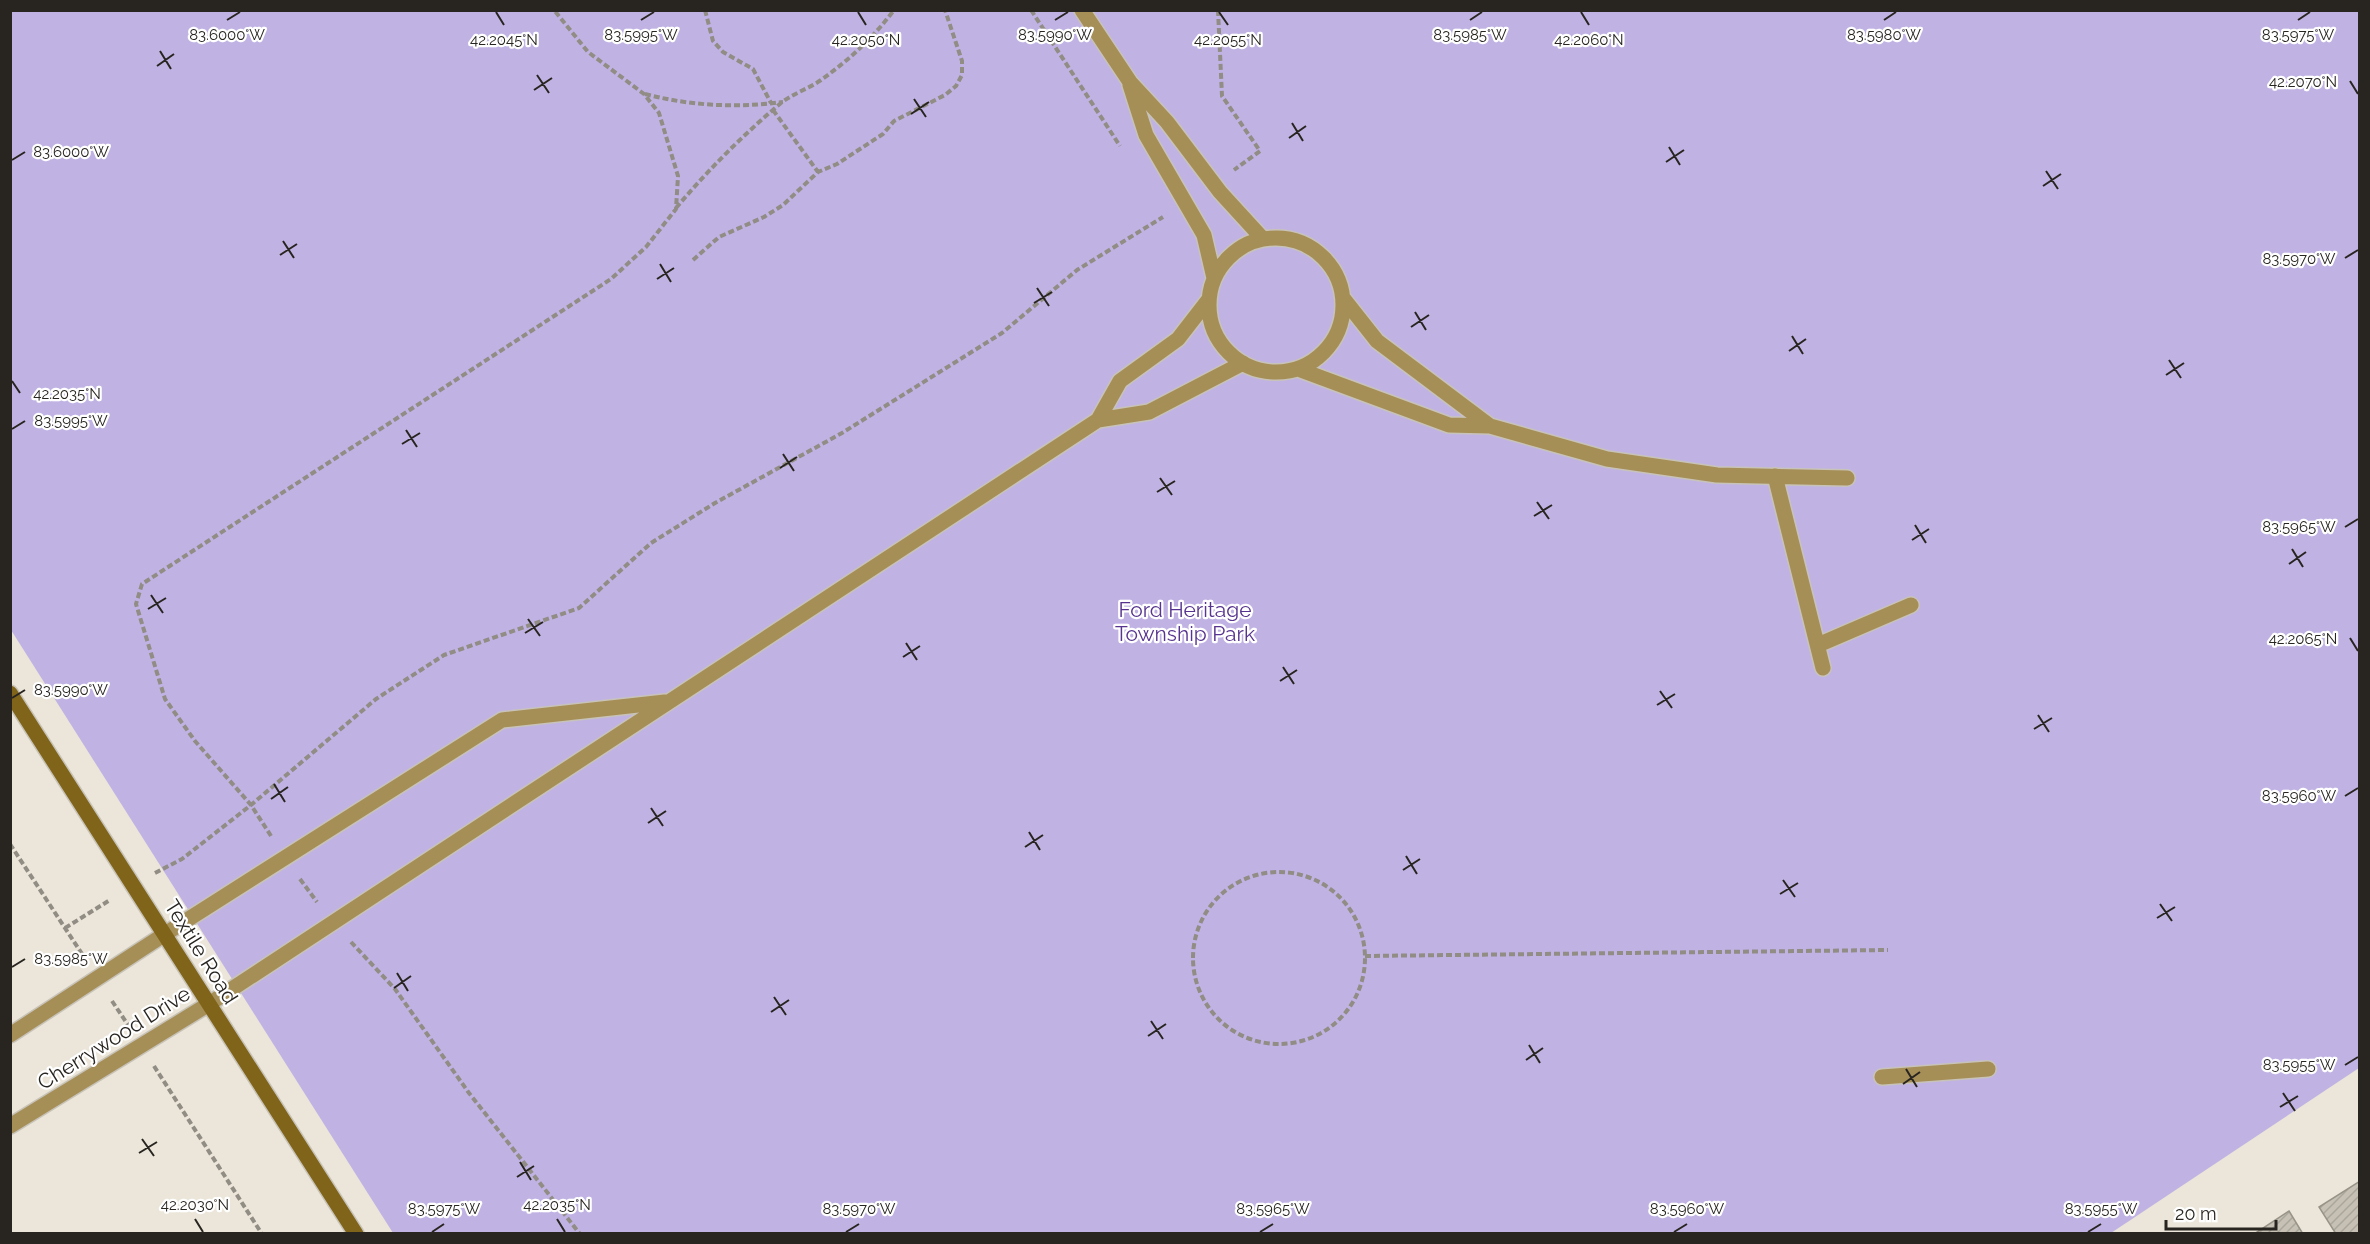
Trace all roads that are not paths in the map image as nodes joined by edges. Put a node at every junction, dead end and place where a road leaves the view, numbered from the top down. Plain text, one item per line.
1 (1082, 10) edge
2 (1130, 82) junction
3 (1263, 239) junction
4 (1214, 278) junction
5 (1343, 298) junction
6 (1209, 299) junction
7 (1243, 363) junction
8 (1298, 369) junction
9 (1098, 420) junction
10 (1490, 426) junction
11 (1775, 476) junction
12 (1847, 478) dead end
13 (1911, 605) dead end
14 (1818, 645) junction
15 (1823, 668) dead end
16 (10, 693) edge
17 (668, 702) junction
18 (165, 934) junction
19 (209, 1004) junction
20 (10, 1035) edge
21 (1988, 1069) dead end
22 (1882, 1077) dead end
23 (10, 1126) edge
24 (356, 1233) edge

1 - 2 street
2 - 3 street
2 - 4 street
3 - 4 street
3 - 5 street
4 - 6 street
5 - 8 street
5 - 10 street
6 - 7 street
6 - 9 street
7 - 8 street
7 - 9 street
8 - 10 street
9 - 17 street, Cherrywood Drive
10 - 11 street
11 - 12 street
11 - 14 street
13 - 14 street
14 - 15 street
16 - 18 main road, Textile Road
17 - 18 street
17 - 19 street, Cherrywood Drive
18 - 19 main road, Textile Road
18 - 20 street
19 - 23 street, Cherrywood Drive
19 - 24 main road, Textile Road
21 - 22 street

